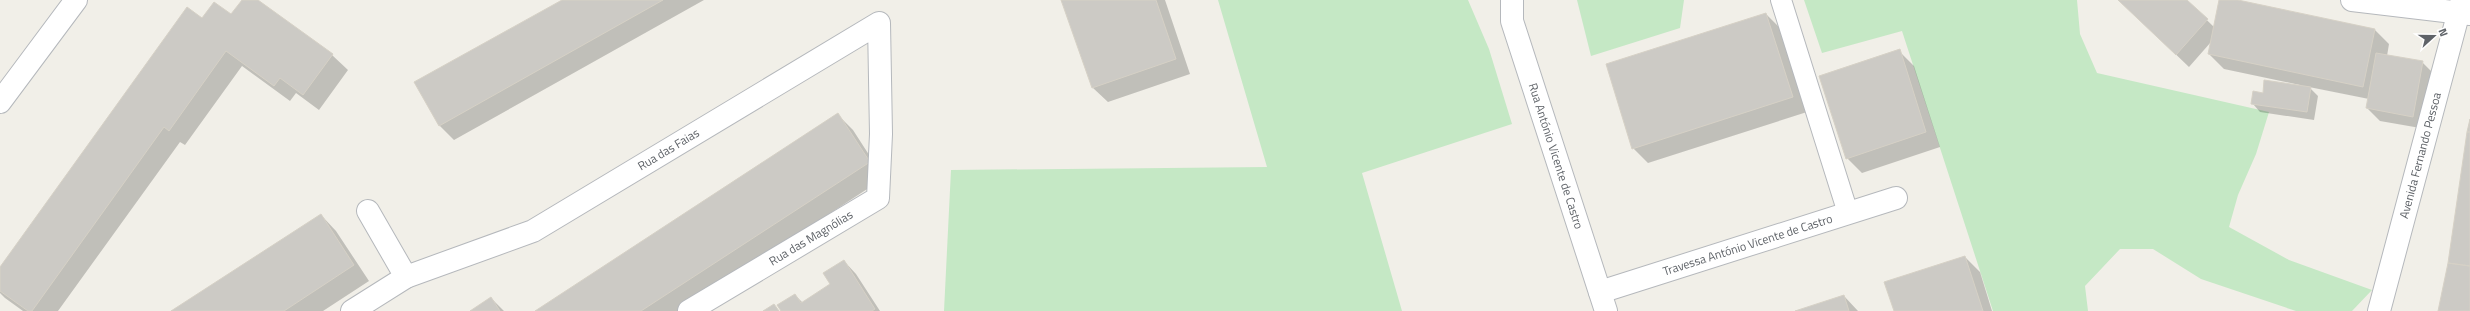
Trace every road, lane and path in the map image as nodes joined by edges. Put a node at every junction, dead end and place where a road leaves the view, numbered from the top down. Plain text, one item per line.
1 (76, 0) edge
2 (1512, 0) edge
3 (1781, 0) edge
4 (2352, 0) edge
5 (2463, 10) edge
6 (0, 102) edge
7 (881, 134) joint
8 (1896, 198) dead end
9 (368, 211) dead end
10 (1848, 213) junction
11 (406, 277) junction
12 (1603, 302) edge
13 (352, 311) edge
14 (689, 311) edge
15 (2379, 311) edge

1 - 6 street
2 - 12 street, Rua António Vicente de Castro
3 - 10 lane
4 - 5 street
5 - 15 street, Avenida Fernando Pessoa
7 - 11 street, Rua das Faias
7 - 14 street, Rua das Magnólias
8 - 10 street, Travessa António Vicente de Castro
9 - 11 street
10 - 12 street, Travessa António Vicente de Castro
11 - 13 street, Rua das Faias

